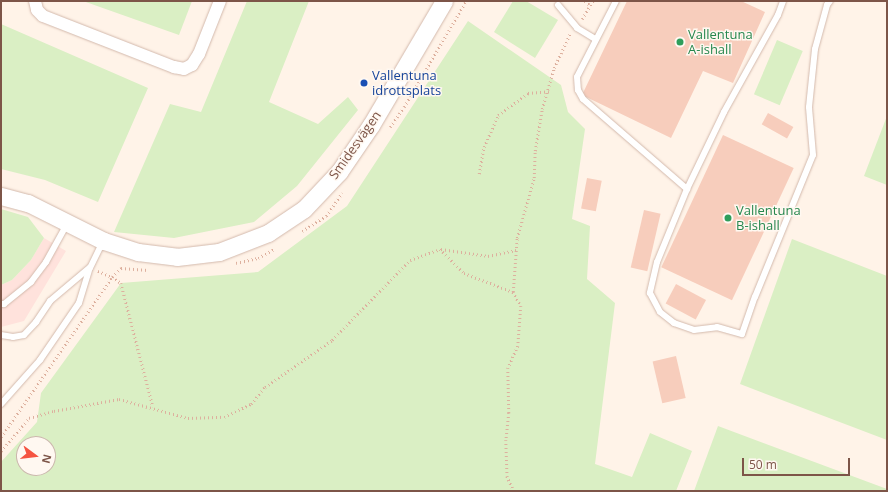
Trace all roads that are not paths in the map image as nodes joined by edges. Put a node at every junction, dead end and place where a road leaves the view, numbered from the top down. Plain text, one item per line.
1 (35, 1) edge
2 (220, 1) edge
3 (444, 1) edge
4 (616, 1) edge
5 (783, 1) edge
6 (830, 1) edge
7 (558, 5) dead end
8 (595, 39) junction
9 (687, 189) junction
10 (1, 196) edge
11 (67, 224) junction
12 (104, 241) junction
13 (90, 268) junction
14 (1, 304) edge
15 (1, 335) edge
16 (1, 404) edge

1 - 2 street
3 - 12 main road, Smidesvägen
4 - 8 lane
5 - 9 lane
6 - 9 lane
7 - 8 lane
8 - 9 lane
10 - 11 main road, Smidesvägen
11 - 12 main road, Smidesvägen
11 - 14 lane
12 - 13 lane
13 - 15 lane
13 - 16 lane

